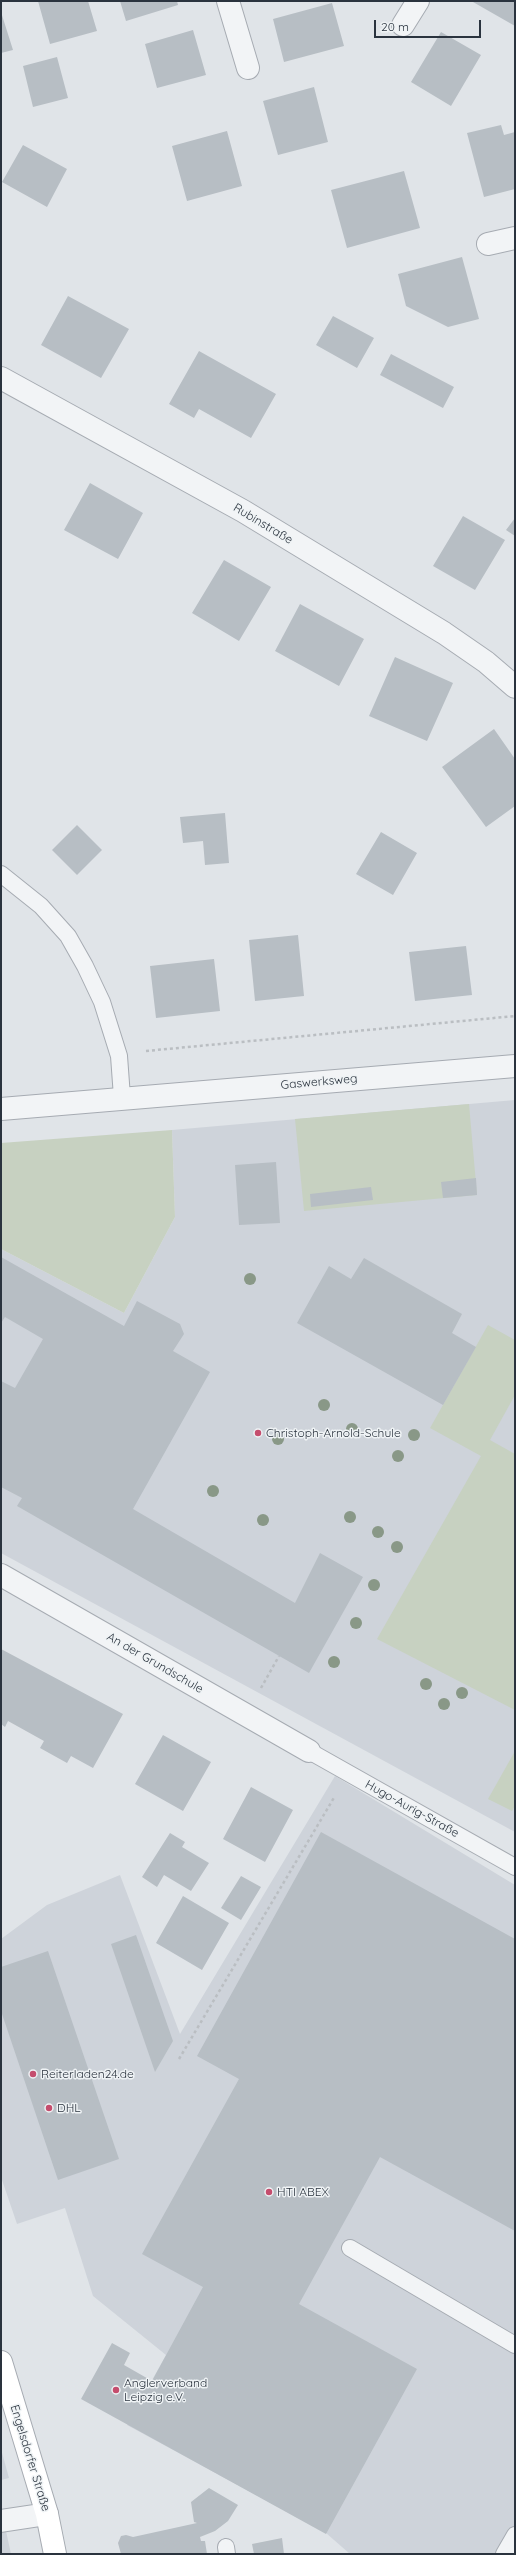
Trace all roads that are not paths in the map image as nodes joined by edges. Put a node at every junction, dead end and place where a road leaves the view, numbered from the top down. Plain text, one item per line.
1 (228, 1) edge
2 (418, 1) edge
3 (403, 25) dead end
4 (248, 68) dead end
5 (515, 238) edge
6 (488, 244) dead end
7 (1, 378) edge
8 (515, 687) edge
9 (1, 874) edge
10 (515, 1066) edge
11 (122, 1097) junction
12 (1, 1109) edge
13 (1, 1575) edge
14 (309, 1751) joint
15 (515, 1867) edge
16 (350, 2248) dead end
17 (515, 2345) edge
18 (1, 2362) edge
19 (47, 2514) junction
20 (1, 2521) edge
21 (515, 2535) edge
22 (56, 2554) edge
23 (504, 2554) edge

1 - 4 street
2 - 3 street
5 - 6 street
7 - 8 street, Rubinstraße
9 - 11 lane
10 - 11 street, Gaswerksweg
11 - 12 street, Gaswerksweg
13 - 14 street, An der Grundschule
14 - 15 lane, Hugo-Aurig-Straße
16 - 17 lane
18 - 19 street, Engelsdorfer Straße
19 - 20 street
19 - 22 street, Engelsdorfer Straße
21 - 23 lane

